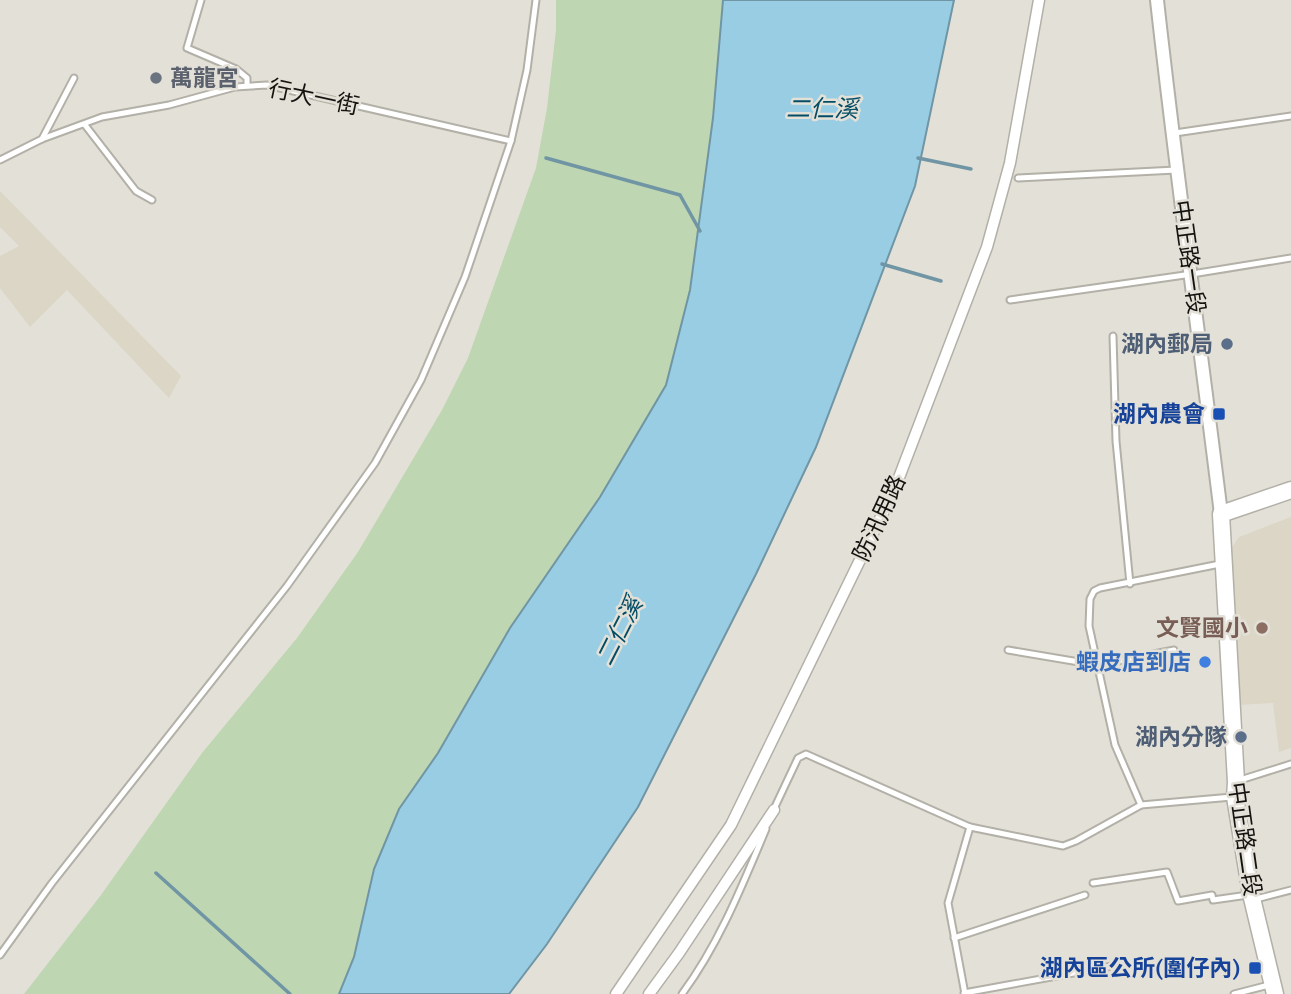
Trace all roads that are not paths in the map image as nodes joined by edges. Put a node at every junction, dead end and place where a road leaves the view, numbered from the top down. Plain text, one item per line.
1 (201, 0) edge
2 (536, 0) edge
3 (1039, 0) edge
4 (1157, 0) edge
5 (74, 78) dead end
6 (247, 85) junction
7 (1291, 116) edge
8 (85, 125) junction
9 (1172, 133) junction
10 (42, 139) junction
11 (511, 141) junction
12 (0, 160) edge
13 (1176, 170) junction
14 (1018, 178) dead end
15 (152, 200) dead end
16 (1291, 258) edge
17 (1192, 274) junction
18 (1010, 300) dead end
19 (1113, 336) dead end
20 (1291, 491) edge
21 (1221, 514) junction
22 (1223, 564) junction
23 (1130, 584) junction
24 (1008, 650) dead end
25 (1174, 650) dead end
26 (1097, 665) junction
27 (1291, 764) edge
28 (1236, 789) junction
29 (1141, 805) junction
30 (774, 810) junction
31 (970, 827) junction
32 (1093, 883) dead end
33 (1291, 890) edge
34 (1085, 895) dead end
35 (1252, 897) junction
36 (954, 939) junction
37 (0, 955) edge
38 (1112, 966) dead end
39 (1274, 989) edge
40 (965, 993) edge
41 (616, 994) edge
42 (649, 994) edge
43 (682, 994) edge
44 (1234, 994) edge

1 - 6 lane
2 - 11 lane
3 - 41 street, 防汛用路
4 - 9 street, 中正路一段
5 - 10 lane
6 - 8 lane, 行大一街
6 - 11 lane, 行大一街
7 - 9 lane
8 - 10 lane, 行大一街
8 - 15 lane
9 - 13 street, 中正路一段
10 - 12 lane, 行大一街
11 - 37 lane
13 - 14 lane
13 - 17 street, 中正路一段
16 - 17 lane
17 - 18 lane
17 - 21 street, 中正路一段
19 - 23 lane
20 - 21 main road
21 - 22 main road, 中正路二段
22 - 23 lane
22 - 28 main road, 中正路二段
23 - 26 lane
24 - 26 lane
25 - 26 lane
26 - 29 lane
27 - 28 lane
28 - 29 lane
28 - 35 main road, 中正路二段
29 - 31 lane
30 - 31 lane
30 - 42 street
30 - 43 lane
31 - 36 lane
32 - 35 lane
33 - 35 lane
34 - 36 lane
35 - 39 main road, 中正路二段
36 - 40 lane
38 - 40 lane
39 - 44 lane

